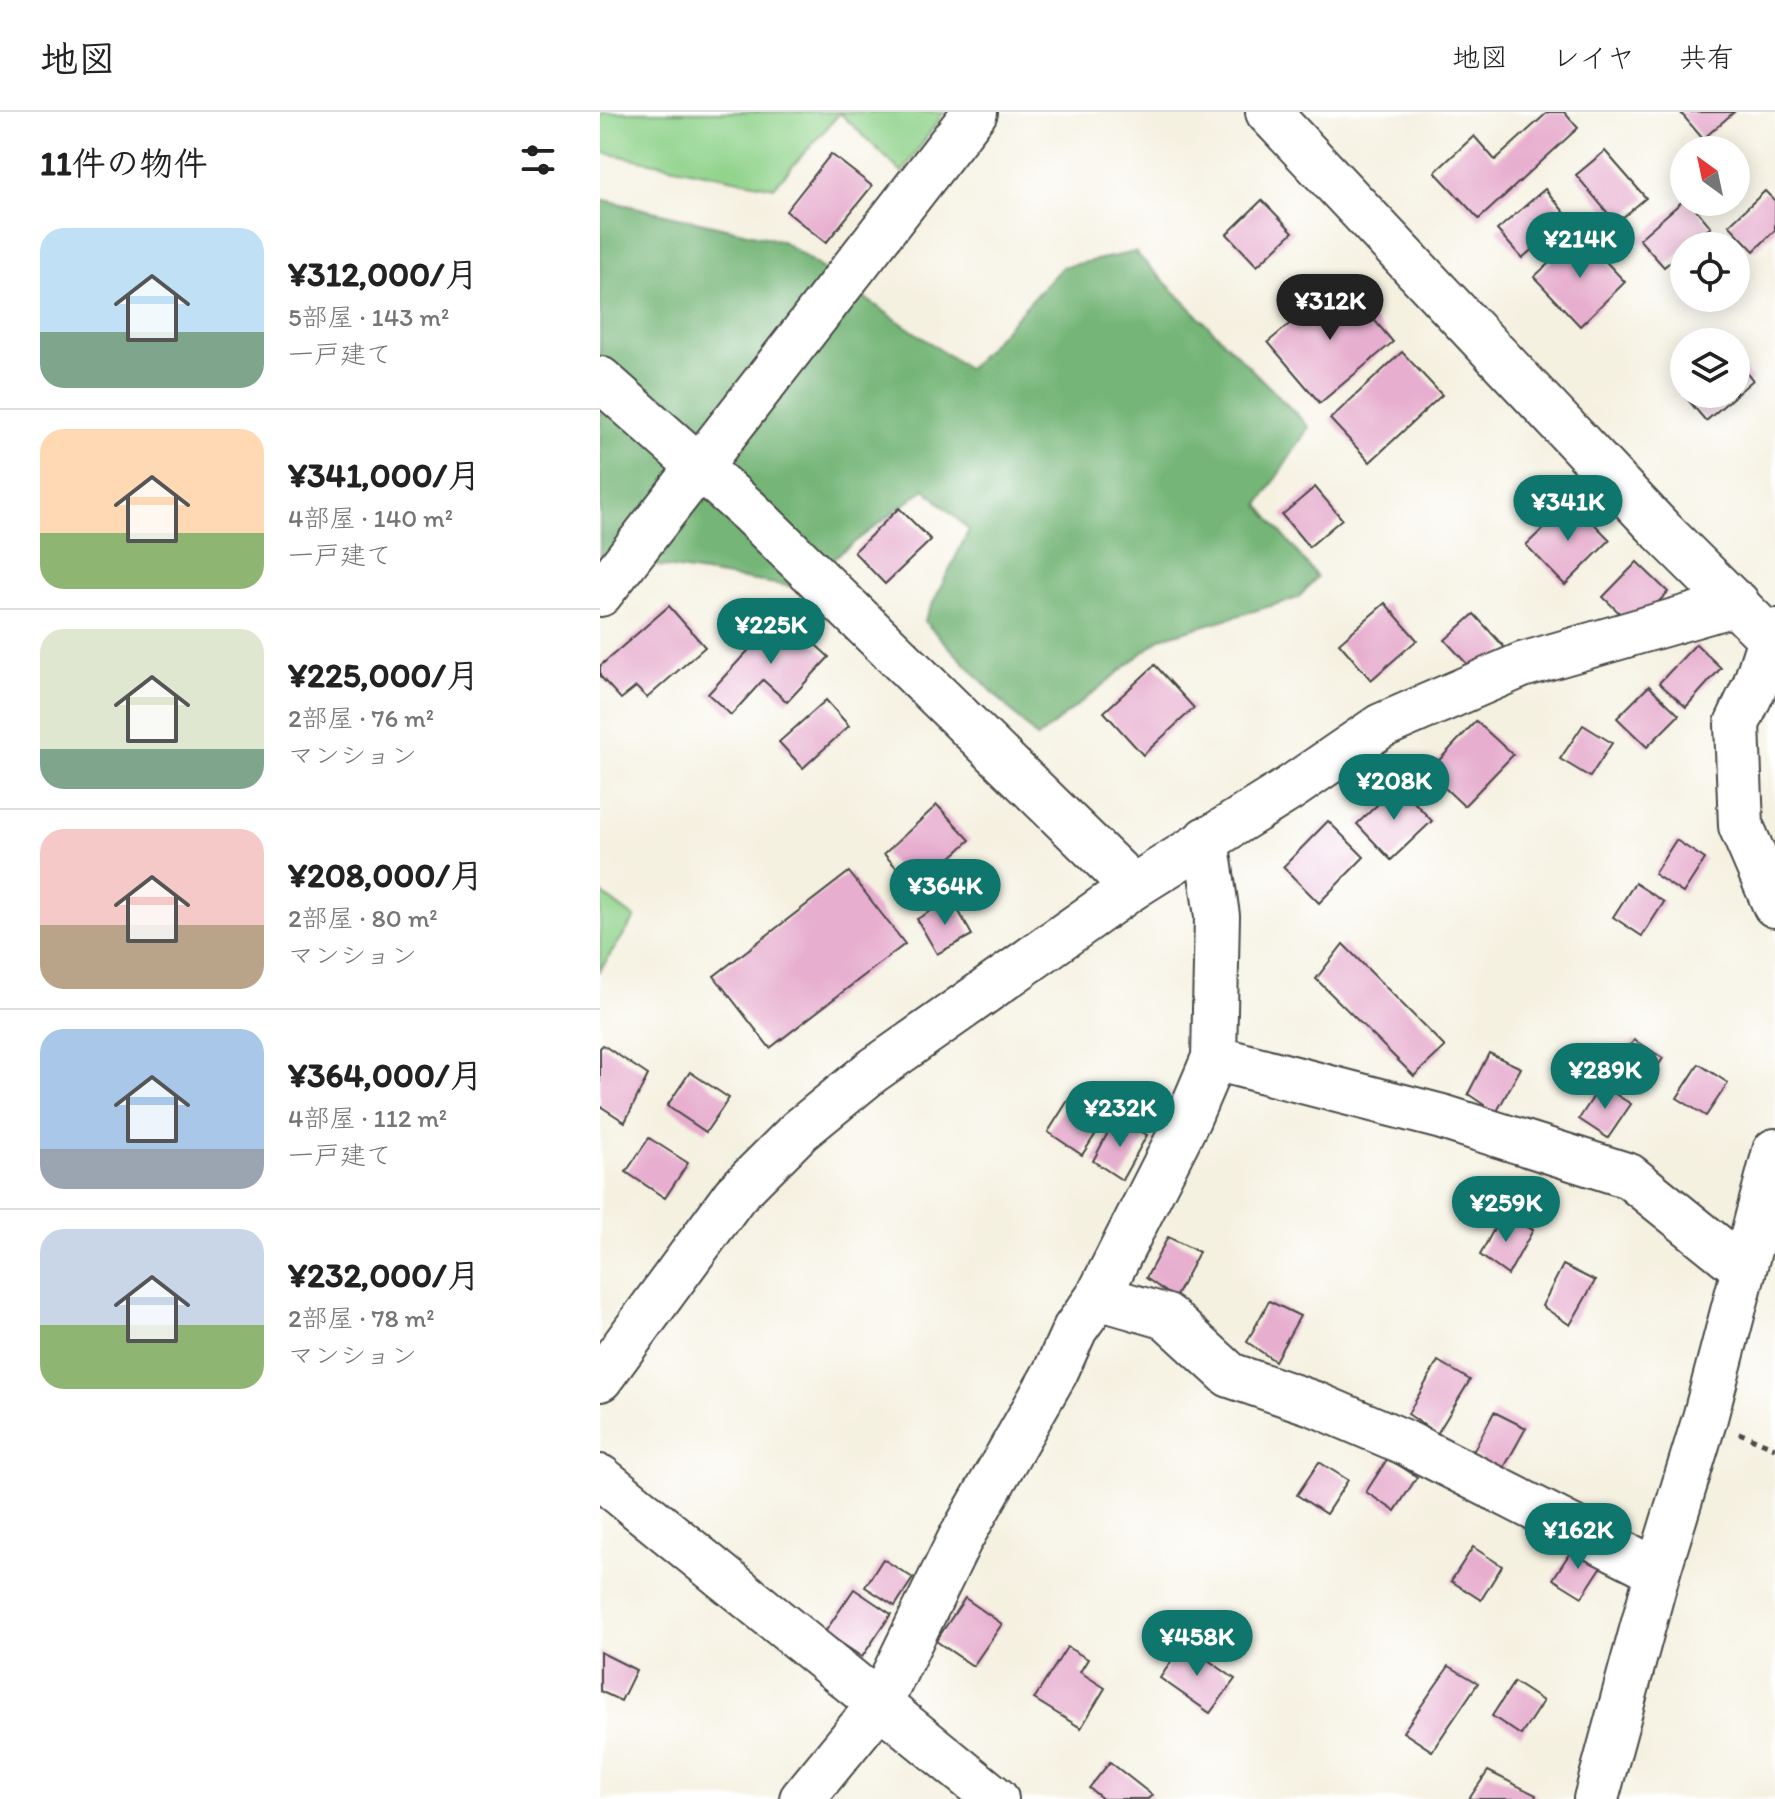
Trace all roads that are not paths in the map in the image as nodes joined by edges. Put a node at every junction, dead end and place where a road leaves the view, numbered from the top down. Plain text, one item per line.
1 (975, 112) edge
2 (1268, 112) edge
3 (600, 379) edge
4 (698, 468) junction
5 (600, 594) edge
6 (1737, 603) junction
7 (1773, 638) edge
8 (1206, 839) junction
9 (1133, 887) junction
10 (1775, 905) edge
11 (1214, 1058) junction
12 (1775, 1151) edge
13 (1743, 1268) junction
14 (1098, 1297) junction
15 (600, 1379) edge
16 (600, 1477) edge
17 (1658, 1571) junction
18 (879, 1705) junction
19 (802, 1799) edge
20 (996, 1799) edge
21 (1596, 1799) edge

1 - 4 street
2 - 6 street
3 - 4 street
4 - 5 street
4 - 9 street
6 - 7 street
6 - 8 street
7 - 10 street
8 - 9 street
8 - 11 street
9 - 15 street
11 - 13 street
11 - 14 street
12 - 13 street
13 - 17 street
14 - 17 street
14 - 18 street
16 - 18 street
17 - 21 street
18 - 19 street
18 - 20 street

